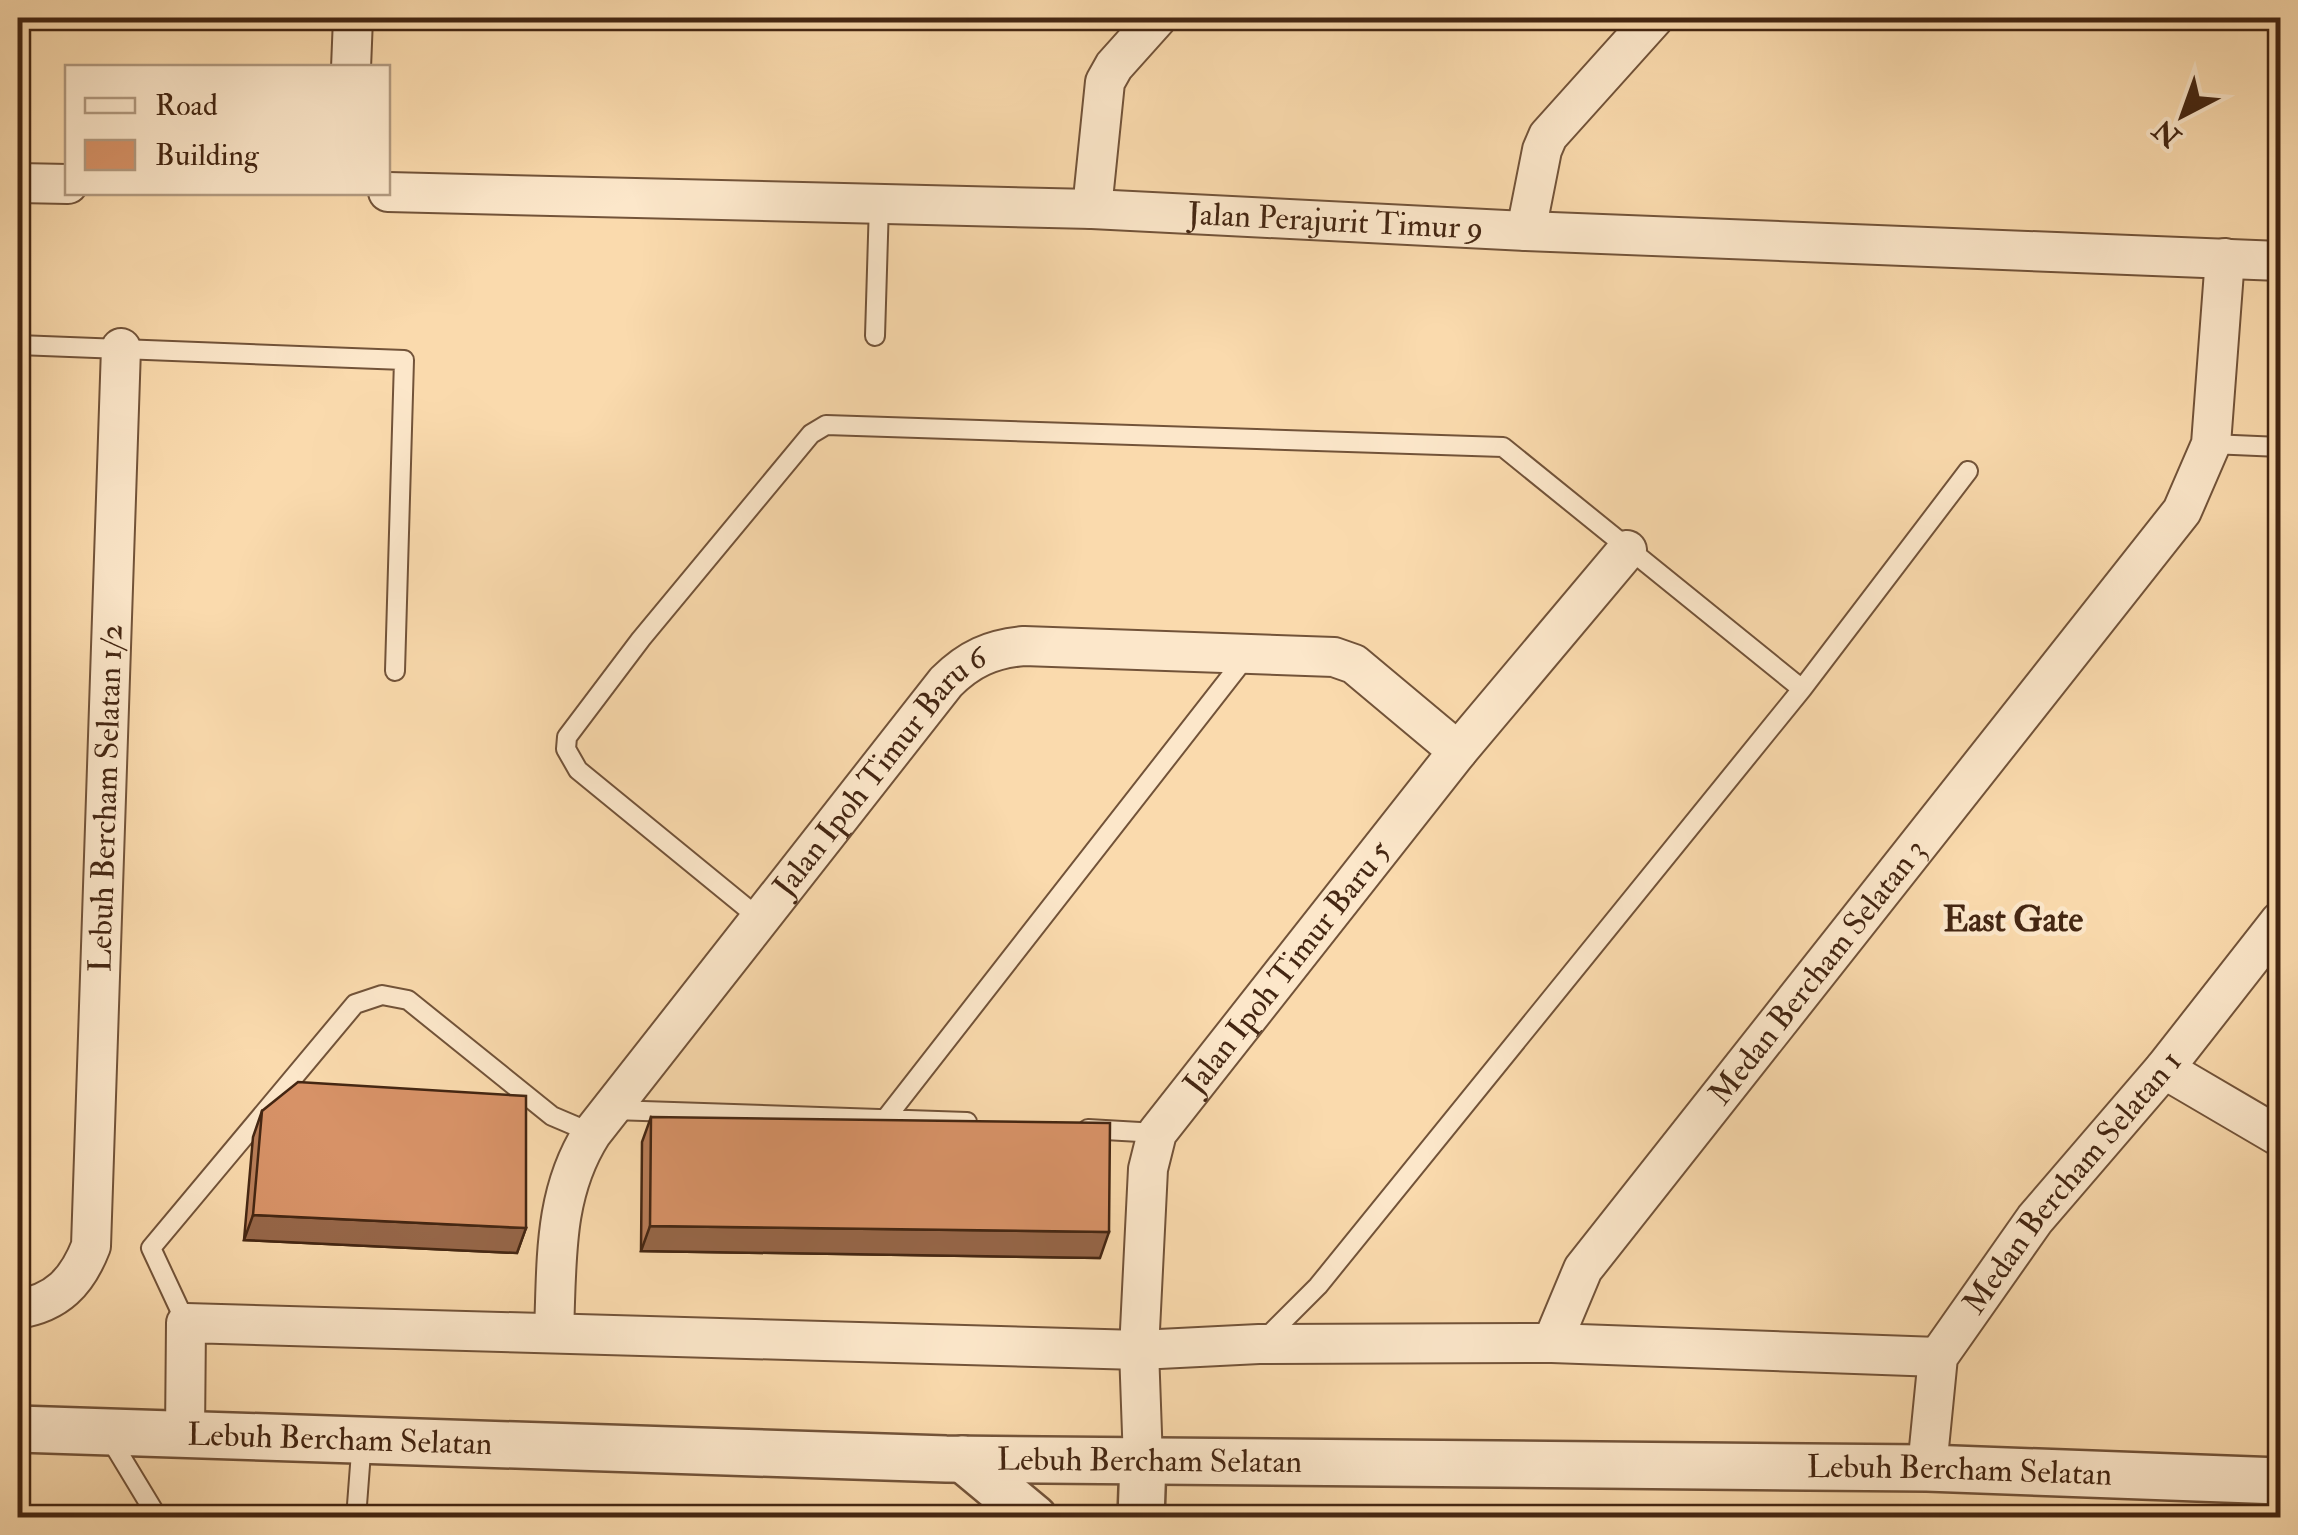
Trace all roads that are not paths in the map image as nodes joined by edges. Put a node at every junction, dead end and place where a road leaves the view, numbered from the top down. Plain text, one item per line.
1 (268, 18) edge
2 (1157, 18) edge
3 (1654, 18) edge
4 (353, 19) edge
5 (351, 65) edge
6 (18, 183) edge
7 (65, 184) edge
8 (390, 192) edge
9 (879, 204) junction
10 (1092, 208) junction
11 (1526, 231) junction
12 (2225, 258) junction
13 (2280, 261) edge
14 (875, 336) dead end
15 (18, 345) edge
16 (121, 348) junction
17 (2211, 444) junction
18 (2280, 447) edge
19 (1968, 471) dead end
20 (1627, 550) junction
21 (1250, 653) junction
22 (395, 671) dead end
23 (1802, 690) junction
24 (1458, 752) junction
25 (758, 918) junction
26 (2280, 921) edge
27 (2164, 1070) junction
28 (886, 1118) junction
29 (601, 1121) junction
30 (983, 1123) edge
31 (1060, 1127) edge
32 (1157, 1132) junction
33 (2280, 1137) edge
34 (18, 1309) edge
35 (186, 1323) junction
36 (554, 1332) junction
37 (1552, 1343) junction
38 (1259, 1344) junction
39 (1139, 1350) junction
40 (1938, 1357) junction
41 (18, 1429) edge
42 (106, 1432) junction
43 (186, 1434) junction
44 (362, 1439) junction
45 (962, 1459) junction
46 (1143, 1460) junction
47 (1928, 1468) junction
48 (2280, 1481) edge
49 (158, 1518) edge
50 (356, 1518) edge
51 (1034, 1518) edge
52 (1142, 1518) edge

1 - 4 lane
2 - 10 street
3 - 11 street
4 - 5 street
6 - 7 street
8 - 9 street, Jalan Perajurit Timur 9
9 - 10 street, Jalan Perajurit Timur 9
9 - 14 lane
10 - 11 street, Jalan Perajurit Timur 9
11 - 12 street, Jalan Perajurit Timur 9
12 - 13 street, Jalan Perajurit Timur 9
12 - 17 street, Medan Bercham Selatan 3
15 - 16 lane
16 - 22 lane
16 - 34 street, Lebuh Bercham Selatan 1/2
17 - 18 lane
17 - 37 street, Medan Bercham Selatan 3
19 - 23 lane
20 - 23 lane
20 - 24 street, Jalan Ipoh Timur Baru 5
20 - 25 lane
21 - 24 street, Jalan Ipoh Timur Baru 6
21 - 25 street, Jalan Ipoh Timur Baru 6
21 - 28 lane
23 - 38 lane
24 - 32 street, Jalan Ipoh Timur Baru 5
25 - 29 street, Jalan Ipoh Timur Baru 6
26 - 27 street, Medan Bercham Selatan 1
27 - 33 street
27 - 40 street, Medan Bercham Selatan 1
28 - 29 lane
28 - 30 lane
29 - 35 lane
29 - 36 street, Jalan Ipoh Timur Baru 6
31 - 32 lane
32 - 39 street, Jalan Ipoh Timur Baru 5
35 - 36 street
35 - 43 street
36 - 39 street
37 - 38 street
37 - 40 street
38 - 39 street
39 - 46 street, Jalan Ipoh Timur Baru 5
40 - 47 street, Medan Bercham Selatan 1
41 - 42 street, Lebuh Bercham Selatan
42 - 43 street, Lebuh Bercham Selatan
42 - 49 lane
43 - 44 street, Lebuh Bercham Selatan
44 - 45 street, Lebuh Bercham Selatan
44 - 50 lane
45 - 46 street, Lebuh Bercham Selatan
45 - 51 street
46 - 47 street, Lebuh Bercham Selatan
46 - 52 street
47 - 48 street, Lebuh Bercham Selatan

